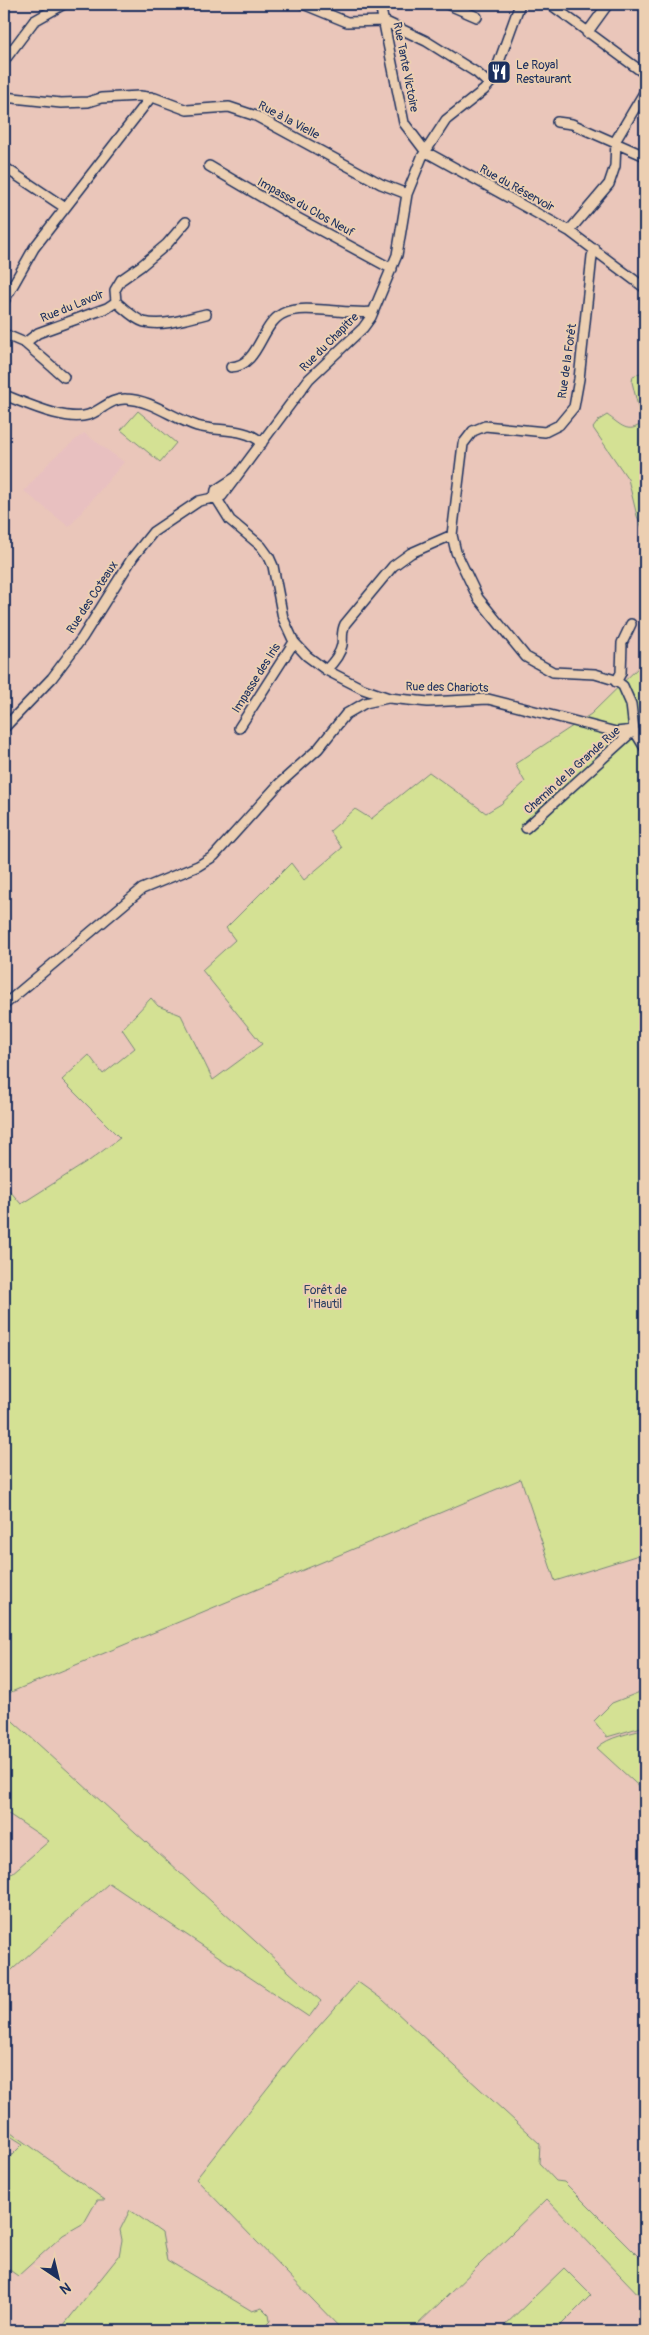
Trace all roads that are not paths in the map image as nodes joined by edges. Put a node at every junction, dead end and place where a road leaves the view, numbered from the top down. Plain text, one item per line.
1 (64, 4) edge
2 (303, 4) edge
3 (447, 4) edge
4 (520, 4) edge
5 (550, 4) edge
6 (608, 4) edge
7 (383, 6) edge
8 (477, 17) dead end
9 (384, 21) junction
10 (587, 33) junction
11 (4, 61) edge
12 (645, 74) edge
13 (489, 84) junction
14 (645, 91) edge
15 (4, 97) edge
16 (151, 97) junction
17 (557, 122) dead end
18 (616, 142) junction
19 (426, 152) junction
20 (645, 156) edge
21 (209, 166) dead end
22 (4, 168) edge
23 (407, 194) junction
24 (64, 207) junction
25 (186, 222) dead end
26 (569, 231) junction
27 (595, 249) junction
28 (392, 269) junction
29 (645, 288) edge
30 (4, 301) edge
31 (116, 302) junction
32 (373, 312) junction
33 (206, 314) dead end
34 (4, 334) edge
35 (25, 343) junction
36 (231, 367) dead end
37 (64, 377) dead end
38 (4, 395) edge
39 (262, 442) junction
40 (215, 496) junction
41 (452, 535) junction
42 (631, 624) dead end
43 (294, 642) junction
44 (326, 670) junction
45 (616, 682) junction
46 (389, 698) junction
47 (4, 728) edge
48 (239, 728) dead end
49 (634, 730) junction
50 (645, 748) edge
51 (526, 828) dead end
52 (4, 1005) edge

1 - 11 street
2 - 9 street
3 - 8 street
4 - 13 street
5 - 10 street
6 - 10 street
7 - 9 street, Rue Tante Victoire
9 - 13 street
9 - 19 street, Rue Tante Victoire
10 - 12 street
13 - 19 street, Rue du Chapitre
14 - 18 street
15 - 16 street, Rue à la Vielle
16 - 23 street, Rue à la Vielle
16 - 24 street
17 - 18 street
18 - 20 street
18 - 26 street
19 - 23 street, Rue du Chapitre
19 - 26 street, Rue du Réservoir
21 - 28 street, Impasse du Clos Neuf
22 - 24 street
23 - 28 street, Rue du Chapitre
24 - 30 street
25 - 31 street
26 - 27 street, Rue du Réservoir
27 - 29 street, Rue du Réservoir
27 - 41 street, Rue de la Forêt
28 - 32 street, Rue du Chapitre
31 - 33 street, Rue du Lavoir
31 - 35 street, Rue du Lavoir
32 - 36 street
32 - 39 street, Rue du Chapitre
34 - 35 street
35 - 37 street
38 - 39 street
39 - 40 street, Rue du Chapitre
40 - 43 street, Rue des Chariots
40 - 47 street, Rue des Coteaux
41 - 44 street
41 - 45 street, Rue de la Forêt
42 - 45 street
43 - 44 street, Rue des Chariots
43 - 48 street, Impasse des Iris
44 - 46 street, Rue des Chariots
45 - 49 street
46 - 49 street, Rue des Chariots
46 - 52 street
49 - 50 street
49 - 51 street, Chemin de la Grande Rue

